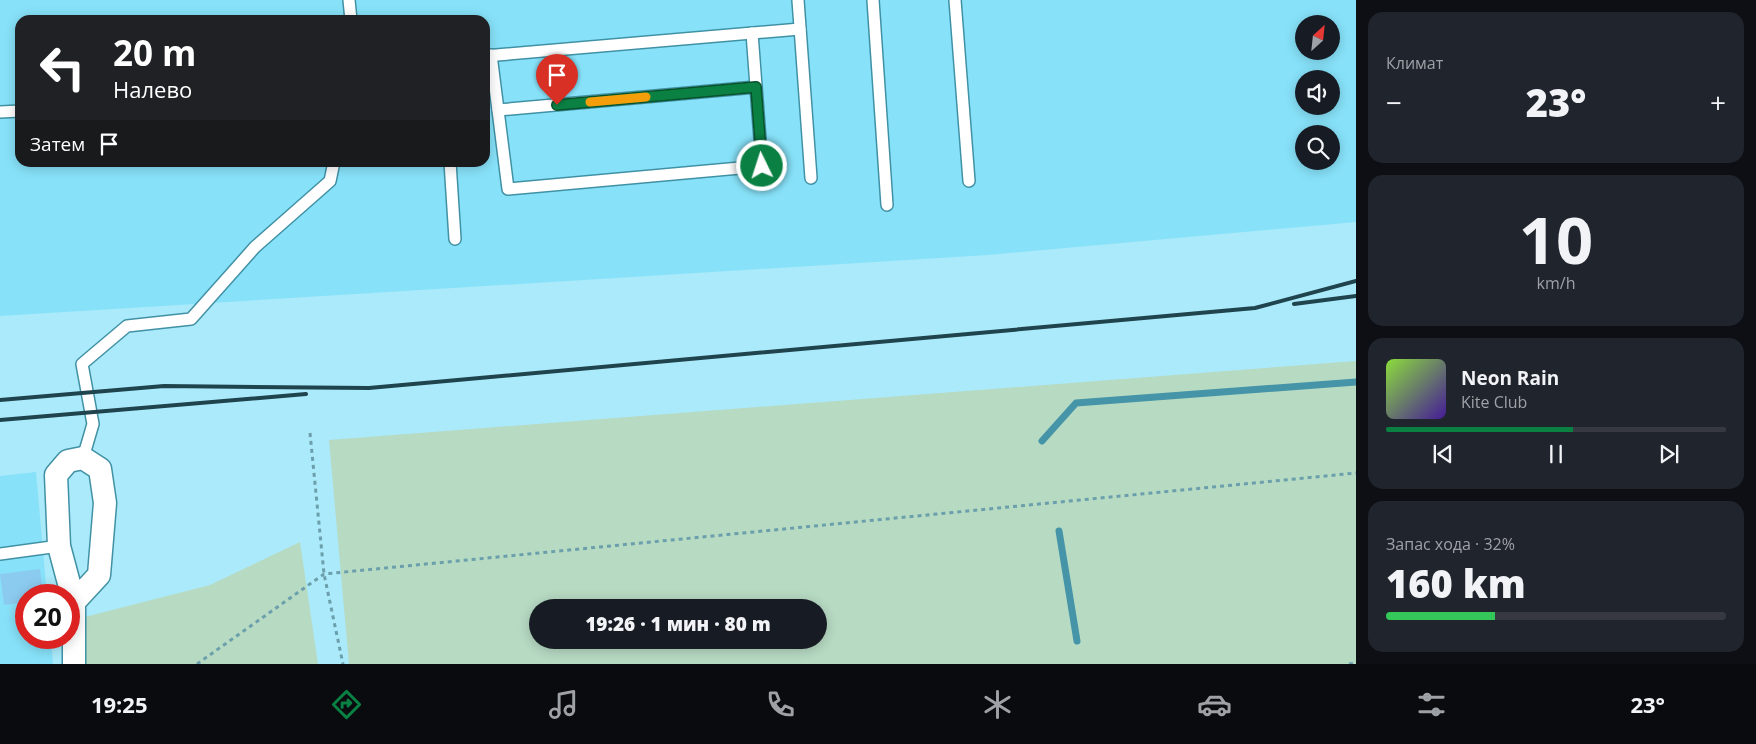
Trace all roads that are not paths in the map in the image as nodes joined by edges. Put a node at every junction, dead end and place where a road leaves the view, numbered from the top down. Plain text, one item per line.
1 (349, 0) edge
2 (798, 0) edge
3 (873, 0) edge
4 (955, 0) edge
5 (350, 15) edge
6 (800, 29) junction
7 (752, 33) junction
8 (490, 56) edge
9 (490, 67) edge
10 (756, 87) junction
11 (498, 110) junction
12 (15, 111) edge
13 (0, 112) edge
14 (333, 167) edge
15 (450, 167) edge
16 (811, 178) dead end
17 (969, 181) dead end
18 (887, 205) dead end
19 (455, 239) dead end
20 (83, 458) junction
21 (59, 546) junction
22 (0, 554) edge
23 (69, 584) edge
24 (80, 596) edge
25 (74, 649) edge
26 (74, 664) edge

1 - 5 lane
2 - 6 lane
3 - 18 lane
4 - 17 lane
6 - 7 lane
6 - 16 lane
7 - 8 lane
7 - 10 lane
9 - 11 lane
10 - 11 lane
10 - 11 lane
12 - 13 lane
14 - 20 lane
15 - 19 lane
20 - 21 street
20 - 24 street
21 - 22 lane
21 - 23 street
25 - 26 street

